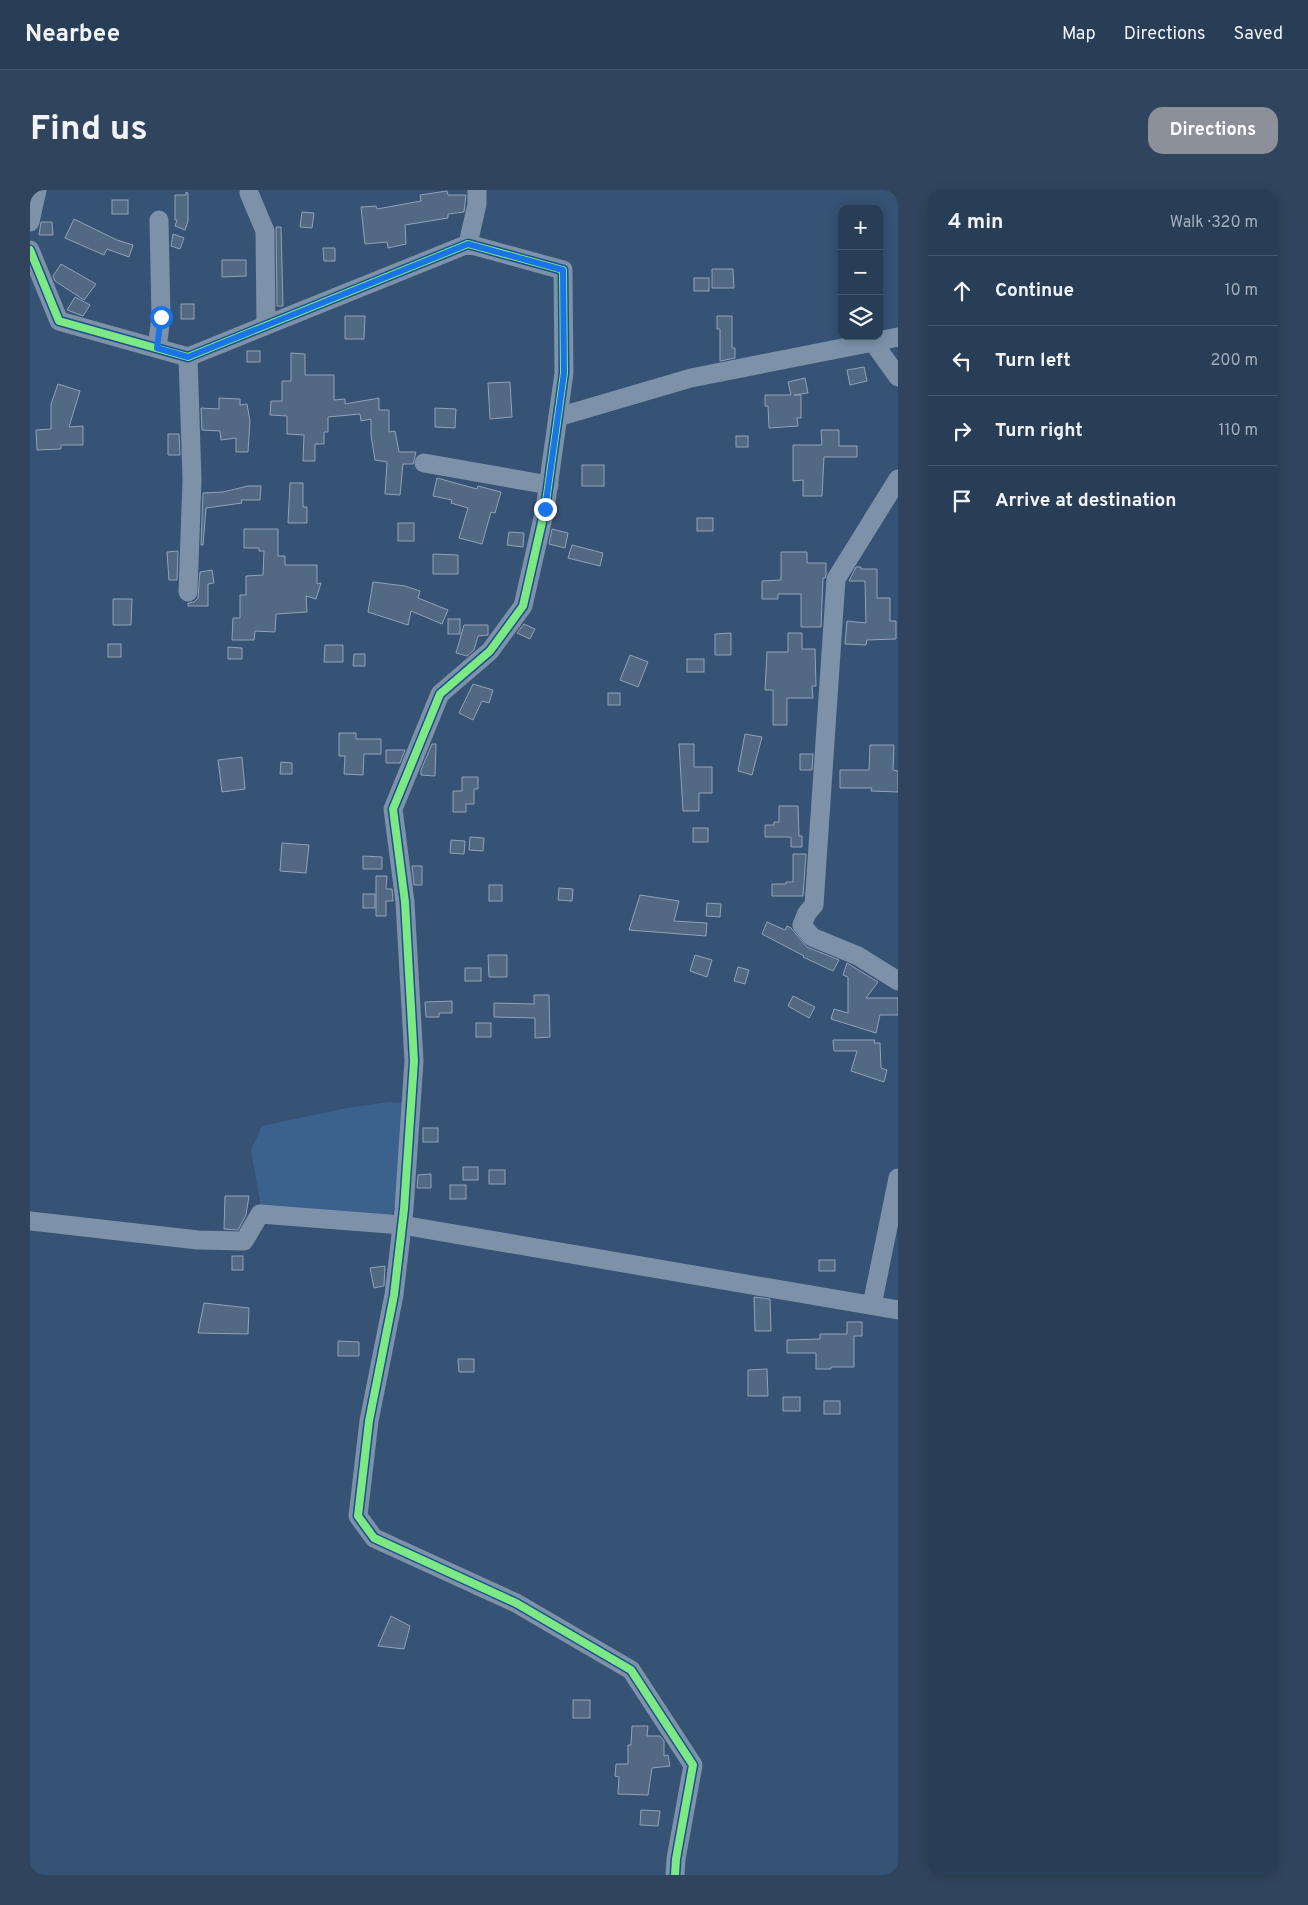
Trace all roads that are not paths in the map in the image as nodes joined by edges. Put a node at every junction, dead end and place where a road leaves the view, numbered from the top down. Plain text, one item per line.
1 (37, 190) edge
2 (478, 190) edge
3 (249, 193) dead end
4 (159, 220) dead end
5 (30, 222) edge
6 (468, 244) junction
7 (30, 250) edge
8 (266, 325) junction
9 (898, 337) edge
10 (873, 342) junction
11 (157, 348) junction
12 (188, 357) junction
13 (898, 377) edge
14 (558, 416) junction
15 (424, 463) dead end
16 (898, 479) edge
17 (548, 485) junction
18 (188, 592) dead end
19 (898, 981) edge
20 (898, 1178) edge
21 (30, 1221) edge
22 (402, 1225) junction
23 (872, 1305) junction
24 (898, 1310) edge
25 (675, 1875) edge

1 - 5 street
2 - 6 street
3 - 8 street
4 - 11 street
6 - 8 street
6 - 14 street
7 - 11 street
8 - 12 street
9 - 10 street
10 - 13 street
10 - 14 street
11 - 12 street
12 - 18 street
14 - 17 street
15 - 17 street
16 - 19 street
17 - 22 street
20 - 23 street
21 - 22 street
22 - 23 street
22 - 25 street
23 - 24 street

